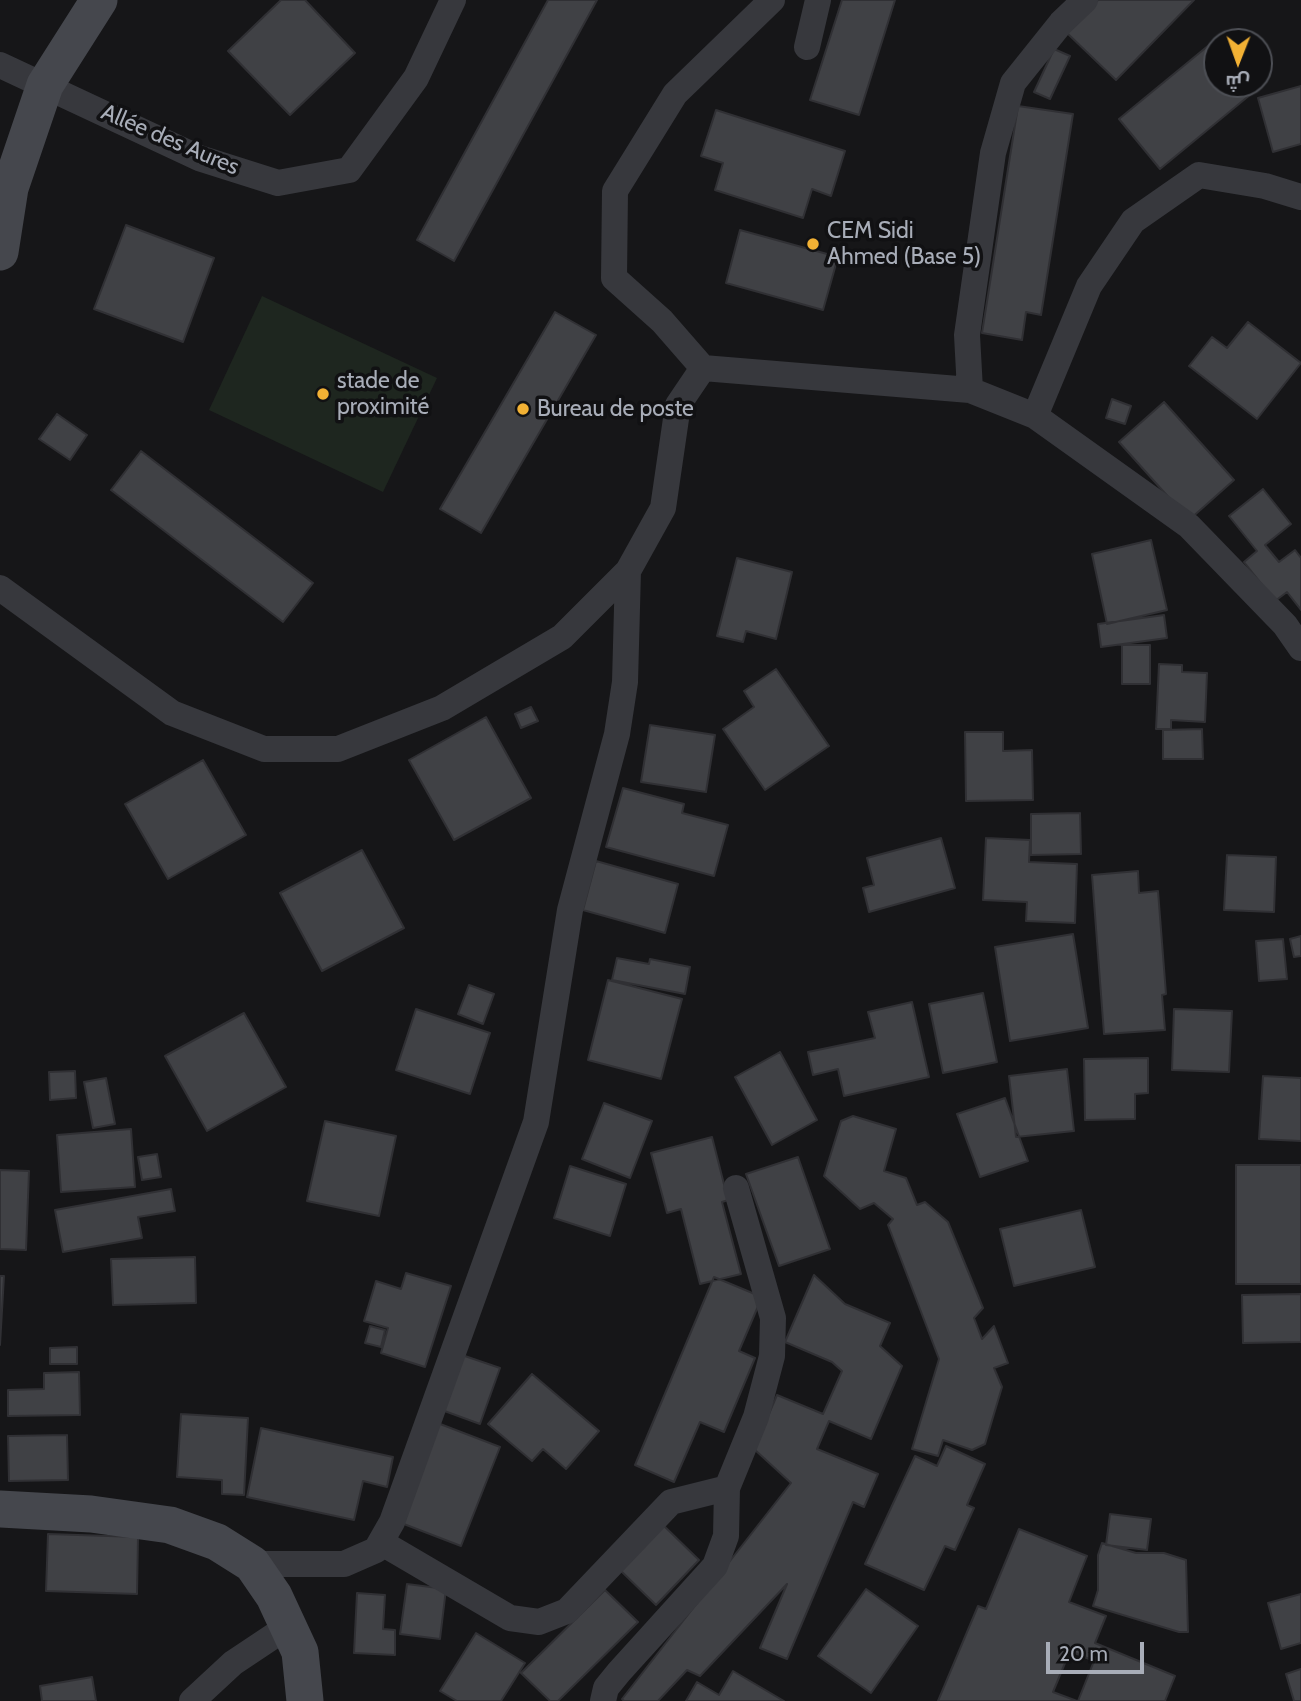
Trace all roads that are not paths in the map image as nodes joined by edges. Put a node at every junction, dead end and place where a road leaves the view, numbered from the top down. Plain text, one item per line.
1 (99, 0) edge
2 (453, 0) edge
3 (772, 0) edge
4 (818, 0) edge
5 (1085, 0) edge
6 (807, 47) dead end
7 (0, 65) edge
8 (45, 85) junction
9 (1301, 198) edge
10 (0, 252) edge
11 (703, 368) junction
12 (970, 390) junction
13 (1035, 416) junction
14 (628, 571) junction
15 (0, 589) edge
16 (1301, 648) edge
17 (736, 1188) dead end
18 (727, 1488) junction
19 (0, 1509) edge
20 (382, 1543) junction
21 (252, 1564) junction
22 (287, 1627) junction
23 (192, 1701) edge
24 (305, 1701) edge
25 (603, 1701) edge

1 - 8 main road
2 - 8 street, Allée des Aures
3 - 11 street
4 - 6 street
5 - 12 street
7 - 8 street, Allée des Aures
8 - 10 main road
9 - 13 street
11 - 12 street
11 - 14 street
12 - 13 street
13 - 16 street
14 - 15 street
14 - 20 street
17 - 18 street
18 - 20 street
18 - 25 street
19 - 21 main road
20 - 21 street
21 - 22 main road
22 - 23 street
22 - 24 main road

